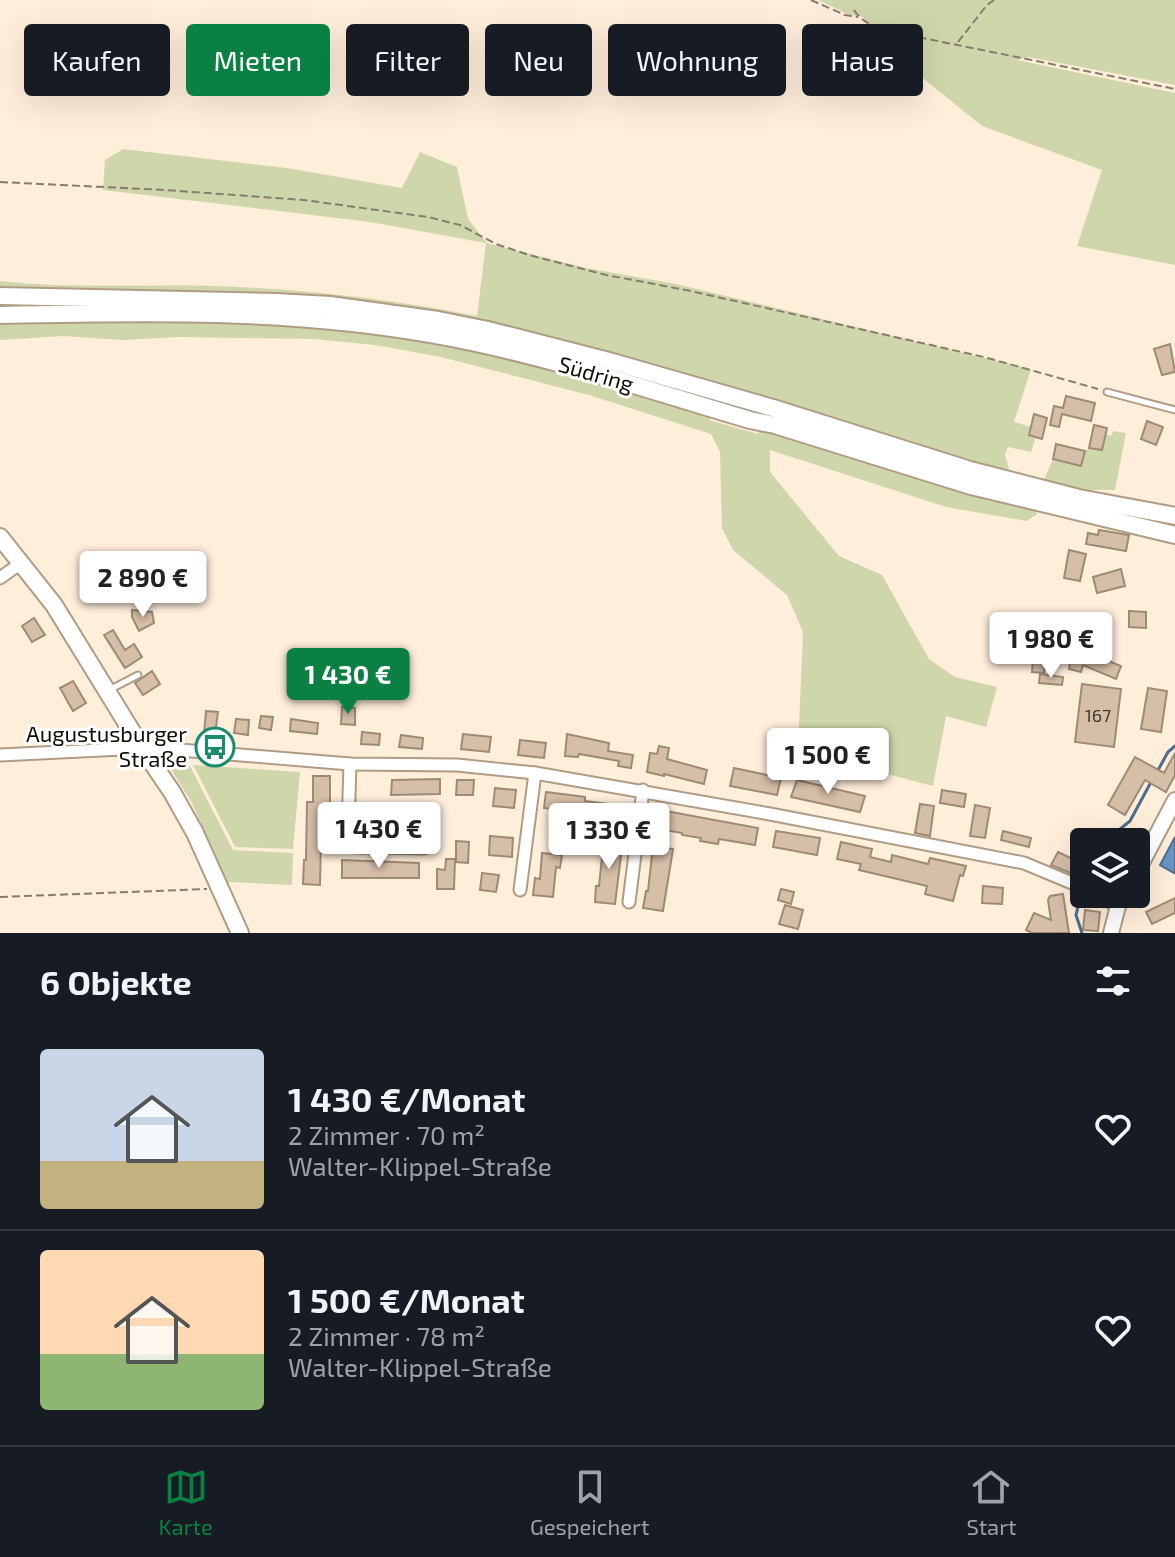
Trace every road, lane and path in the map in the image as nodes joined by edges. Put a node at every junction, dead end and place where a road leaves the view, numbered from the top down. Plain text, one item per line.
1 (811, 0) edge
2 (994, 0) edge
3 (854, 10) dead end
4 (859, 18) junction
5 (957, 43) junction
6 (1175, 89) edge
7 (0, 182) edge
8 (0, 296) edge
9 (0, 315) edge
10 (1107, 392) joint
11 (719, 403) junction
12 (1175, 410) edge
13 (1175, 516) edge
14 (1175, 535) edge
15 (0, 537) edge
16 (21, 563) junction
17 (0, 578) edge
18 (138, 675) dead end
19 (107, 691) junction
20 (142, 748) junction
21 (0, 755) edge
22 (350, 764) junction
23 (535, 773) junction
24 (643, 790) junction
25 (1175, 800) edge
26 (1150, 847) edge
27 (424, 848) dead end
28 (1070, 881) edge
29 (220, 889) junction
30 (520, 890) dead end
31 (0, 897) edge
32 (629, 902) dead end
33 (1119, 908) edge
34 (240, 933) edge
35 (1111, 933) edge

1 - 4 path
2 - 5 path
3 - 4 path
4 - 5 path
5 - 6 path
7 - 10 path
8 - 11 main road, Südring
9 - 11 main road, Südring
10 - 12 lane
11 - 13 main road, Südring
11 - 14 main road, Südring
15 - 16 main road
16 - 17 street
16 - 19 main road
18 - 19 lane
19 - 20 main road
20 - 21 street
20 - 22 street
20 - 29 main road
22 - 23 street
22 - 27 street
23 - 24 street
23 - 30 street
24 - 28 street
24 - 32 street
25 - 26 street
29 - 31 path
29 - 34 main road
33 - 35 street

